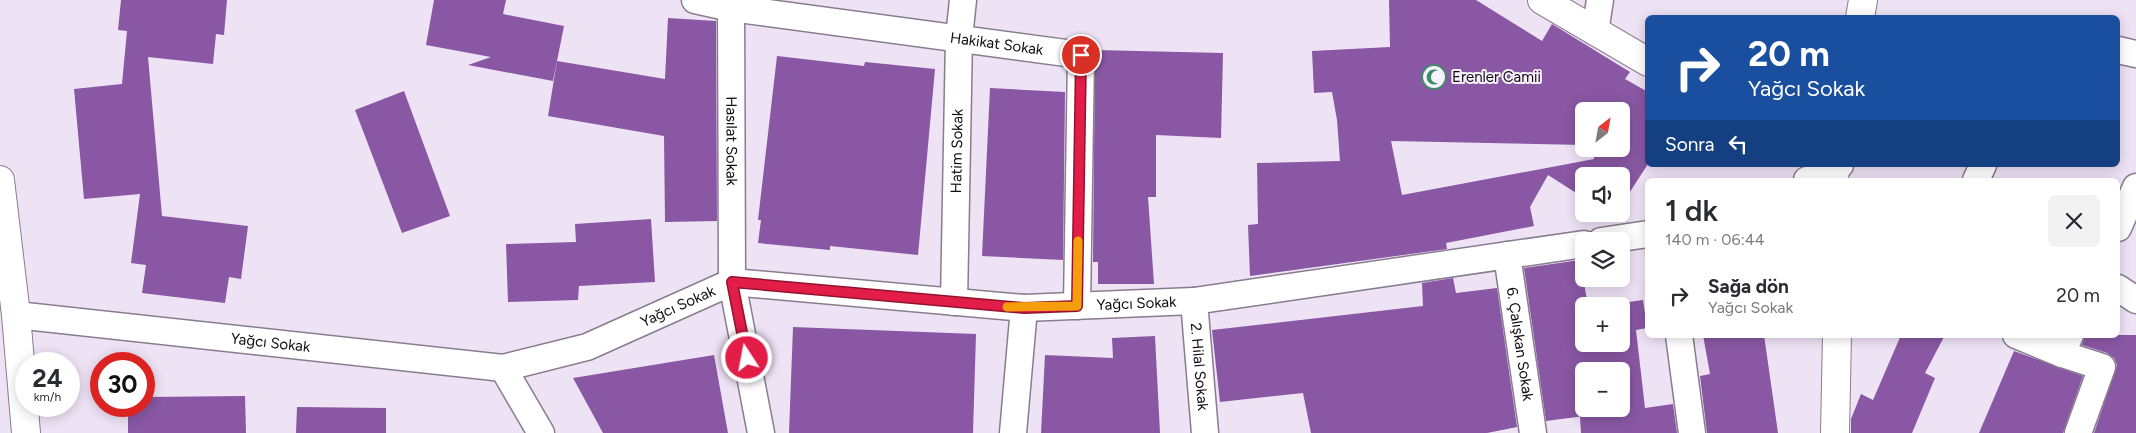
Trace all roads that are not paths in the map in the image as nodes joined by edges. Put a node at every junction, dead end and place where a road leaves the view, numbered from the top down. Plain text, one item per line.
1 (695, 0) edge
2 (963, 0) edge
3 (1542, 0) edge
4 (1600, 0) edge
5 (731, 4) edge
6 (1595, 32) junction
7 (959, 38) junction
8 (2120, 50) edge
9 (2136, 54) edge
10 (1645, 60) edge
11 (1834, 169) edge
12 (1811, 178) edge
13 (0, 180) edge
14 (2136, 187) edge
15 (2120, 223) edge
16 (1645, 234) edge
17 (1630, 237) edge
18 (1575, 245) edge
19 (1507, 255) junction
20 (732, 282) junction
21 (2120, 289) edge
22 (2136, 300) edge
23 (1194, 301) junction
24 (954, 302) junction
25 (1077, 306) junction
26 (1024, 308) junction
27 (16, 315) junction
28 (1679, 338) edge
29 (1837, 338) edge
30 (2033, 338) edge
31 (2066, 344) edge
32 (503, 368) junction
33 (26, 433) edge
34 (541, 433) edge
35 (761, 433) edge
36 (1013, 433) edge
37 (1205, 433) edge
38 (1533, 433) edge
39 (1692, 433) edge
40 (1835, 433) edge
41 (2078, 433) edge

1 - 5 street, Hakikat Sokak
2 - 7 street, Hatim Sokak
3 - 6 street
4 - 6 street
5 - 7 street, Hakikat Sokak
5 - 20 street, Hasılat Sokak
6 - 10 street
7 - 24 street, Hatim Sokak
7 - 25 street, Hakikat Sokak
8 - 9 street
11 - 12 street
13 - 27 street
14 - 15 street
16 - 17 street
18 - 19 street, Yağcı Sokak
19 - 23 street, Yağcı Sokak
19 - 38 street, 6. Çalışkan Sokak
20 - 24 street, Yağcı Sokak
20 - 32 street, Yağcı Sokak
20 - 35 street, Hasılat Sokak
21 - 22 street
23 - 25 street, Yağcı Sokak
23 - 37 street, 2. Hilal Sokak
24 - 26 street, Yağcı Sokak
25 - 26 street, Yağcı Sokak
26 - 36 street
27 - 32 street, Yağcı Sokak
27 - 33 street
28 - 39 street
29 - 40 street
30 - 31 street
31 - 41 street
32 - 34 street

